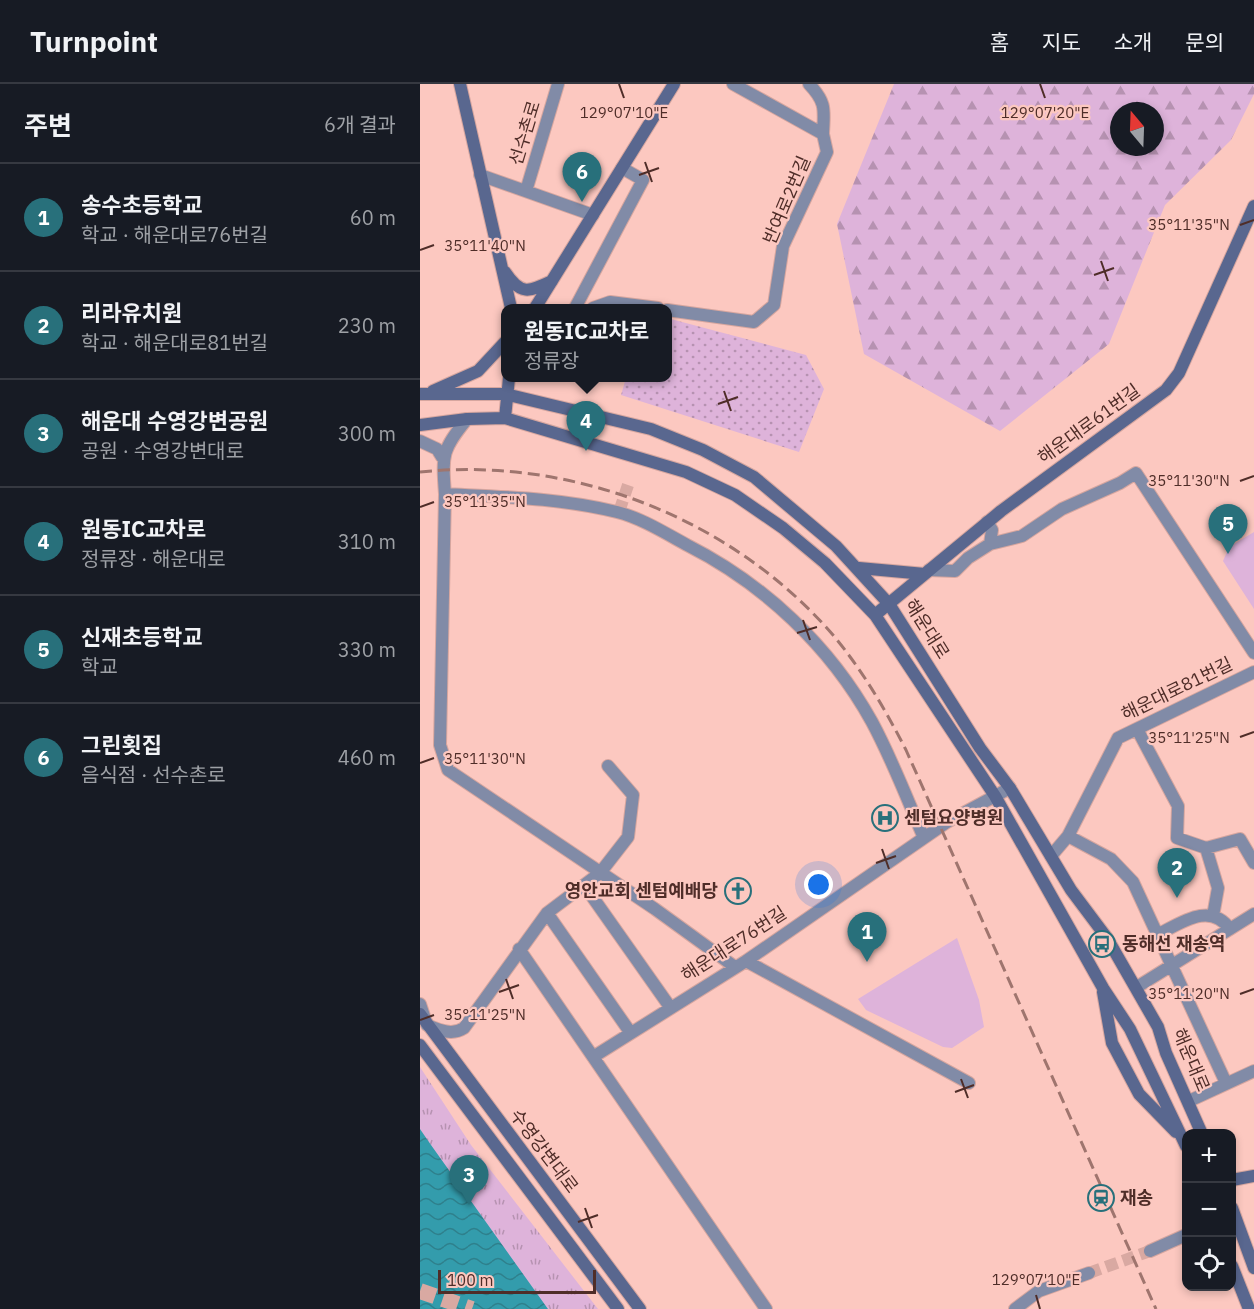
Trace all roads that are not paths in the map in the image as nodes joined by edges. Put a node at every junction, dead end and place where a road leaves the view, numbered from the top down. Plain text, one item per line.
1 (460, 84) edge
2 (558, 84) edge
3 (674, 84) edge
4 (733, 84) edge
5 (809, 84) edge
6 (823, 134) junction
7 (622, 168) junction
8 (480, 175) junction
9 (526, 191) junction
10 (1254, 206) edge
11 (593, 215) junction
12 (501, 266) junction
13 (552, 281) junction
14 (510, 304) edge
15 (538, 304) edge
16 (578, 304) edge
17 (605, 304) edge
18 (624, 304) edge
19 (672, 311) edge
20 (501, 347) edge
21 (508, 382) edge
22 (425, 393) edge
23 (505, 394) junction
24 (505, 418) junction
25 (467, 419) junction
26 (420, 425) edge
27 (420, 441) edge
28 (442, 457) junction
29 (445, 494) junction
30 (989, 526) junction
31 (1007, 540) junction
32 (990, 544) junction
33 (859, 568) junction
34 (927, 572) junction
35 (889, 604) junction
36 (875, 615) junction
37 (1254, 653) edge
38 (1254, 672) edge
39 (1137, 729) junction
40 (608, 766) dead end
41 (1010, 788) junction
42 (995, 796) junction
43 (1068, 836) junction
44 (924, 838) junction
45 (1206, 848) junction
46 (1051, 856) junction
47 (1254, 863) edge
48 (600, 873) junction
49 (584, 885) junction
50 (547, 913) junction
51 (1254, 914) edge
52 (1214, 916) junction
53 (1230, 929) junction
54 (1157, 935) junction
55 (519, 949) junction
56 (740, 964) junction
57 (1171, 966) junction
58 (1137, 987) junction
59 (1103, 988) junction
60 (420, 1004) edge
61 (670, 1007) junction
62 (424, 1020) edge
63 (630, 1032) junction
64 (420, 1045) edge
65 (593, 1057) junction
66 (1254, 1071) edge
67 (969, 1083) dead end
68 (1226, 1083) junction
69 (1189, 1101) junction
70 (1200, 1129) edge
71 (1182, 1137) edge
72 (1182, 1140) edge
73 (1254, 1176) edge
74 (1236, 1179) edge
75 (1236, 1223) edge
76 (1182, 1237) edge
77 (1150, 1251) tunnel mouth
78 (1254, 1268) edge
79 (1089, 1273) tunnel mouth
80 (1236, 1276) edge
81 (618, 1309) edge
82 (640, 1309) edge
83 (766, 1309) edge
84 (1015, 1309) edge
85 (1249, 1309) edge

1 - 8 main road
2 - 9 street, 선수촌로
3 - 7 main road
4 - 6 street
5 - 6 street, 반여로2번길
6 - 19 street, 반여로2번길
7 - 11 main road
7 - 16 street
8 - 9 street, 선수촌로
8 - 12 main road
9 - 11 street, 선수촌로
10 - 30 main road, 해운대로61번길
11 - 13 main road
12 - 13 main road
12 - 14 main road
13 - 15 main road
17 - 18 street
20 - 22 main road
21 - 23 main road
22 - 23 main road, 해운대로
23 - 24 main road
23 - 33 main road, 해운대로
24 - 25 main road, 해운대로
24 - 36 main road, 해운대로
25 - 26 main road, 해운대로
25 - 28 street
27 - 28 street
28 - 29 street
29 - 44 street
29 - 48 street
30 - 31 street
30 - 32 street
30 - 34 main road, 해운대로61번길
31 - 32 street
31 - 37 street
32 - 34 street
33 - 34 main road
33 - 35 main road, 해운대로
34 - 35 main road, 해운대로61번길
35 - 36 main road, 해운대로61번길
35 - 41 main road, 해운대로
36 - 42 main road, 해운대로
38 - 39 street, 해운대로81번길
39 - 43 street, 해운대로81번길
39 - 45 street
40 - 48 street
41 - 42 street, 해운대로76번길
41 - 46 main road, 해운대로
42 - 44 street, 해운대로76번길
42 - 59 main road, 해운대로
43 - 46 street, 해운대로81번길
43 - 54 street
44 - 56 street, 해운대로76번길
45 - 47 street
45 - 52 street
46 - 58 main road, 해운대로
48 - 49 street
48 - 56 street
49 - 50 street
49 - 61 street
50 - 55 street
50 - 63 street
51 - 53 street
52 - 53 street
52 - 54 street
53 - 57 street
54 - 57 street
55 - 62 street
55 - 65 street
56 - 61 street, 해운대로76번길
56 - 67 street
57 - 58 street
57 - 68 street
58 - 69 main road, 해운대로
59 - 71 main road, 해운대로
59 - 72 main road
60 - 62 street
61 - 63 street, 해운대로76번길
62 - 82 main road, 수영강변대로
63 - 65 street, 해운대로76번길
64 - 81 main road
65 - 83 street
66 - 68 street
68 - 69 street
69 - 70 main road, 해운대로
73 - 74 main road
75 - 78 main road
76 - 77 street
79 - 84 street
80 - 85 main road

